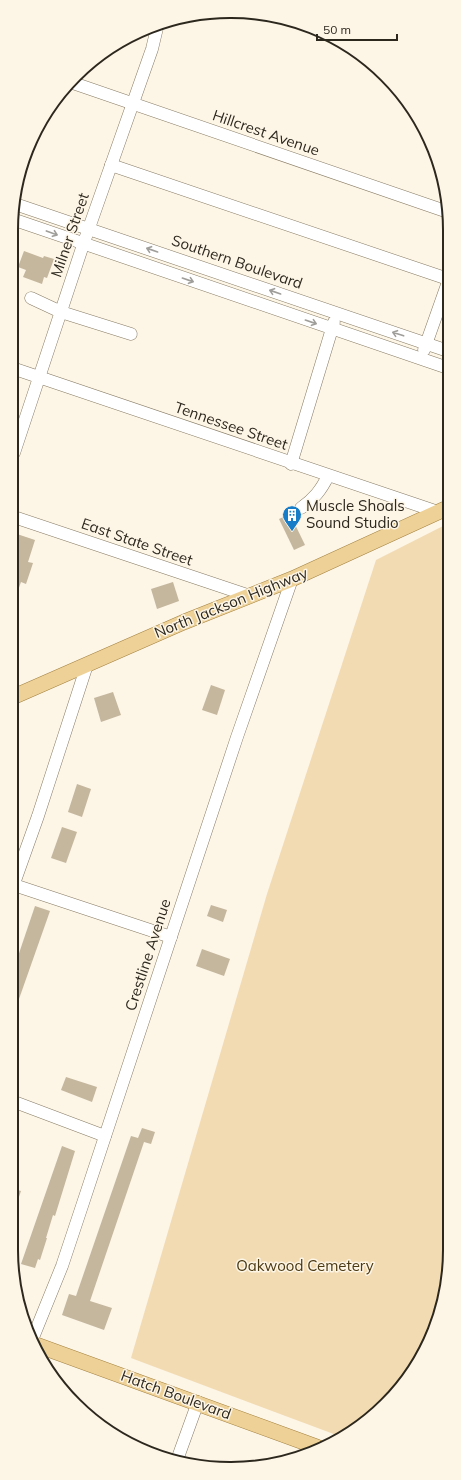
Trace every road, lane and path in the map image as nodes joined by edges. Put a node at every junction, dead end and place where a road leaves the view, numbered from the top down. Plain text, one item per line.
1 (156, 31) edge
2 (76, 84) edge
3 (132, 103) junction
4 (111, 165) junction
5 (20, 206) edge
6 (442, 210) edge
7 (18, 221) edge
8 (89, 228) junction
9 (83, 245) junction
10 (443, 279) edge
11 (443, 295) edge
12 (31, 298) dead end
13 (61, 312) junction
14 (337, 314) junction
15 (332, 329) junction
16 (131, 334) dead end
17 (426, 343) junction
18 (443, 349) edge
19 (421, 359) junction
20 (443, 366) edge
21 (18, 370) edge
22 (40, 378) junction
23 (18, 442) edge
24 (291, 464) junction
25 (328, 476) junction
26 (301, 508) dead end
27 (443, 510) edge
28 (18, 518) edge
29 (292, 579) junction
30 (250, 596) junction
31 (87, 665) junction
32 (18, 695) edge
33 (18, 873) edge
34 (18, 889) edge
35 (171, 937) junction
36 (18, 1103) edge
37 (105, 1136) junction
38 (35, 1333) edge
39 (42, 1347) edge
40 (198, 1402) junction
41 (313, 1445) edge
42 (179, 1456) edge

1 - 3 street, Milner Street
2 - 3 street, Hillcrest Avenue
3 - 4 street, Milner Street
3 - 6 street, Hillcrest Avenue
4 - 8 street, Milner Street
4 - 10 street
5 - 8 street, Southern Boulevard
7 -> 9 street
8 - 9 street, Milner Street
14 -> 8 street, Southern Boulevard
9 - 13 street, Milner Street
9 -> 15 street
11 - 17 street
12 - 13 street
13 - 16 street
13 - 22 street, Milner Street
14 - 15 street
17 -> 14 street, Southern Boulevard
15 - 19 street
15 - 24 street
17 - 18 street, Southern Boulevard
17 - 19 street
19 - 20 street
21 - 22 street, Tennessee Street
22 - 23 street, Milner Street
22 - 24 street, Tennessee Street
24 - 25 street, Tennessee Street
25 - 26 street
25 - 27 street, Tennessee Street
27 - 29 main road, North Jackson Highway
28 - 30 street, East State Street
29 - 30 main road, North Jackson Highway
29 - 35 street, Crestline Avenue
30 - 31 main road, North Jackson Highway
31 - 32 main road, North Jackson Highway
31 - 33 street
34 - 35 street
35 - 37 street, Crestline Avenue
36 - 37 street
37 - 38 street, Crestline Avenue
39 - 40 main road, Hatch Boulevard
40 - 41 main road, Hatch Boulevard
40 - 42 street

